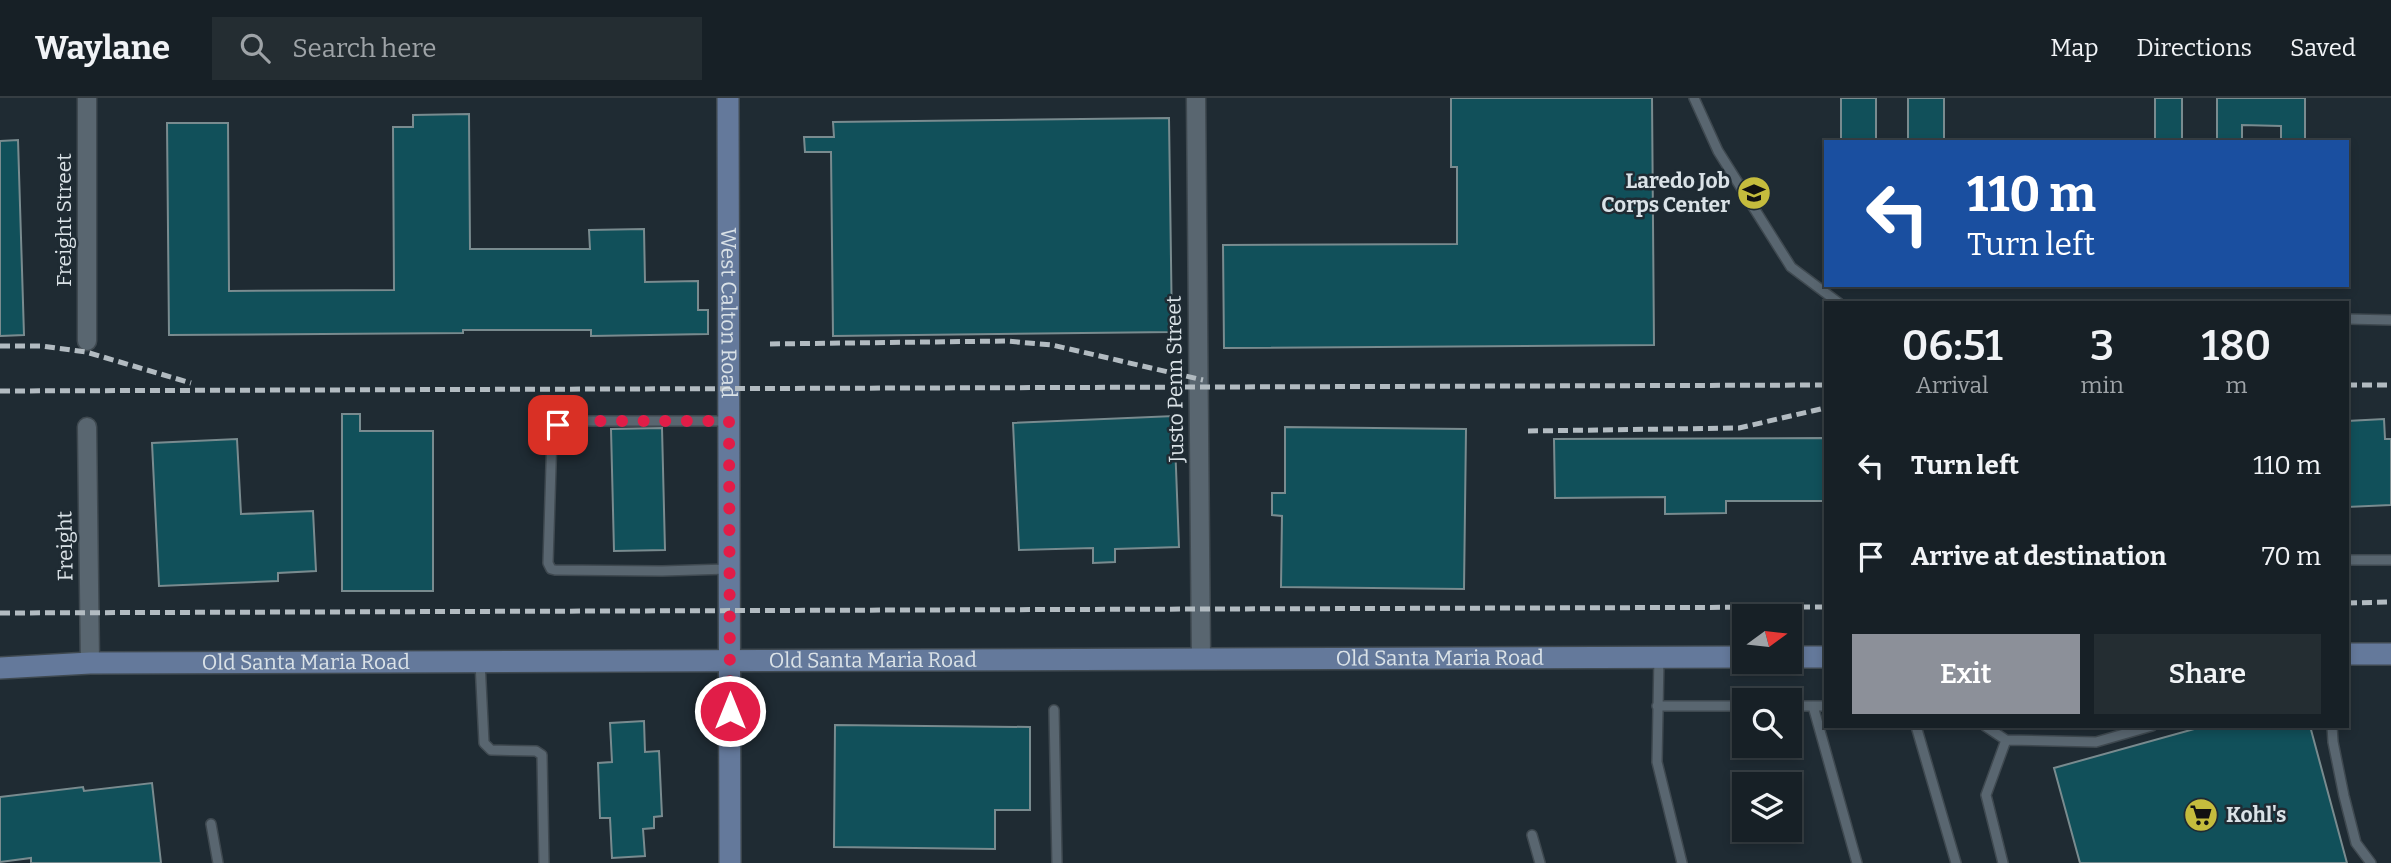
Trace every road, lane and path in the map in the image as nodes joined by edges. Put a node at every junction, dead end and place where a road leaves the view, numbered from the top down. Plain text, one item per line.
1 (86, 98) edge
2 (728, 98) edge
3 (1196, 98) edge
4 (1694, 98) edge
5 (1836, 301) edge
6 (2349, 319) edge
7 (2391, 320) edge
8 (87, 341) dead end
9 (729, 421) junction
10 (87, 427) dead end
11 (2349, 560) edge
12 (2391, 560) edge
13 (730, 569) junction
14 (2349, 654) edge
15 (2391, 654) edge
16 (1659, 657) junction
17 (1732, 657) edge
18 (1802, 657) edge
19 (1824, 657) edge
20 (1201, 659) junction
21 (730, 660) junction
22 (480, 662) junction
23 (90, 663) junction
24 (0, 668) edge
25 (1657, 706) junction
26 (1732, 706) edge
27 (1802, 706) edge
28 (1814, 706) junction
29 (1824, 706) edge
30 (1054, 710) dead end
31 (1917, 728) edge
32 (1988, 728) edge
33 (2145, 728) edge
34 (2332, 728) edge
35 (2006, 740) junction
36 (211, 824) dead end
37 (1532, 835) dead end
38 (218, 863) edge
39 (544, 863) edge
40 (730, 863) edge
41 (1057, 863) edge
42 (1540, 863) edge
43 (1682, 863) edge
44 (1857, 863) edge
45 (1956, 863) edge
46 (2003, 863) edge
47 (2371, 863) edge

1 - 8 street, Freight Street
2 - 9 main road, West Calton Road
3 - 20 street, Justo Penn Street
4 - 5 lane
6 - 7 lane
9 - 13 main road, West Calton Road
9 - 13 lane
10 - 23 street, Freight
11 - 12 lane
13 - 21 main road, West Calton Road
14 - 15 main road
16 - 17 main road, Old Santa Maria Road
16 - 20 main road, Old Santa Maria Road
16 - 25 lane
18 - 19 main road
20 - 21 main road, Old Santa Maria Road
21 - 22 main road, Old Santa Maria Road
21 - 40 main road, West Calton Road
22 - 23 main road, Old Santa Maria Road
22 - 39 lane
23 - 24 main road, Old Santa Maria Road
25 - 26 lane
25 - 43 lane
27 - 28 lane
28 - 29 lane
28 - 44 lane
30 - 41 lane
31 - 45 lane
32 - 35 lane
33 - 35 lane
34 - 47 lane
35 - 46 lane
36 - 38 lane
37 - 42 lane

